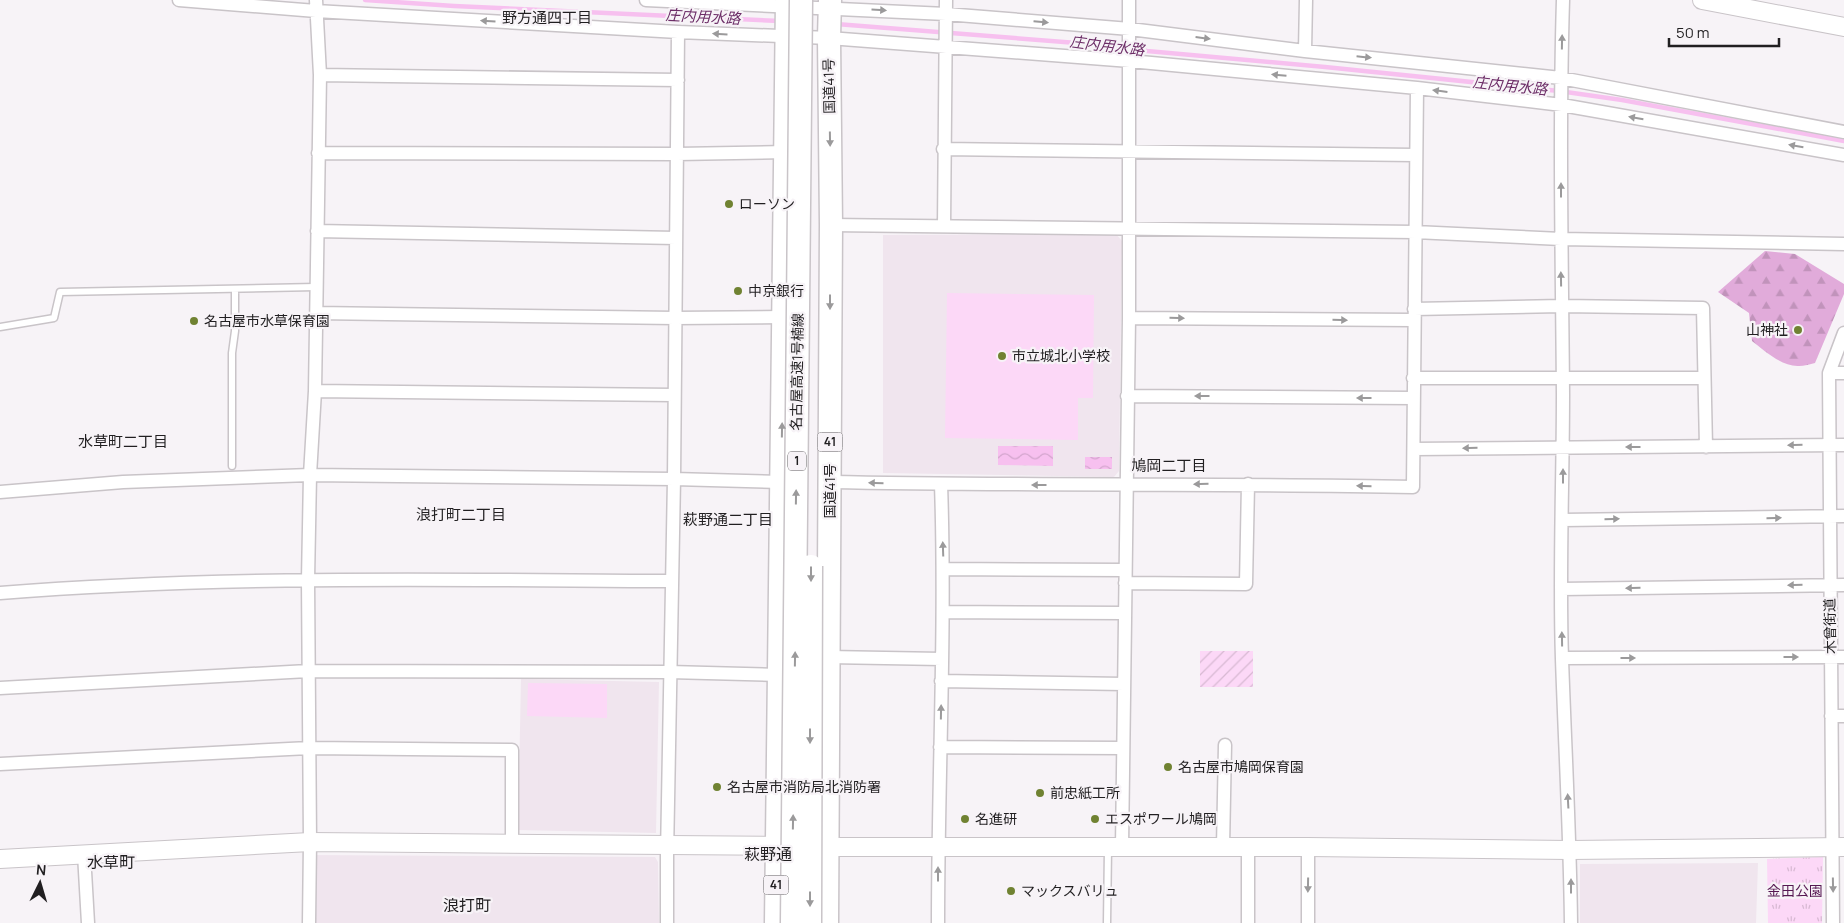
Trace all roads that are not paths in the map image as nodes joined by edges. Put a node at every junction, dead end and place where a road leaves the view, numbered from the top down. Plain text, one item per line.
1 (179, 0) edge
2 (646, 0) edge
3 (946, 0) edge
4 (1129, 0) edge
5 (1306, 0) edge
6 (1563, 0) edge
7 (1702, 0) edge
8 (744, 2) edge
9 (786, 3) edge
10 (825, 3) edge
11 (316, 5) edge
12 (946, 18) junction
13 (1844, 27) edge
14 (678, 32) junction
15 (1130, 33) junction
16 (778, 36) junction
17 (828, 38) junction
18 (945, 44) junction
19 (1305, 51) junction
20 (1130, 56) junction
21 (320, 75) junction
22 (678, 80) junction
23 (1416, 88) junction
24 (1561, 91) junction
25 (1844, 132) edge
26 (944, 149) junction
27 (1129, 151) junction
28 (786, 152) junction
29 (318, 153) junction
30 (677, 154) junction
31 (1415, 155) junction
32 (1844, 155) edge
33 (831, 225) junction
34 (944, 226) junction
35 (1128, 228) junction
36 (317, 231) junction
37 (1415, 232) junction
38 (676, 238) junction
39 (1561, 239) junction
40 (1844, 244) edge
41 (316, 287) junction
42 (235, 289) junction
43 (1562, 306) junction
44 (316, 313) junction
45 (1413, 314) junction
46 (783, 317) junction
47 (675, 318) junction
48 (1129, 318) junction
49 (0, 327) edge
50 (1844, 333) edge
51 (1829, 373) junction
52 (1844, 373) edge
53 (1563, 377) junction
54 (1413, 378) junction
55 (1704, 378) junction
56 (315, 392) junction
57 (674, 395) junction
58 (1127, 396) junction
59 (1413, 398) junction
60 (1829, 445) junction
61 (1844, 445) edge
62 (1563, 446) junction
63 (1706, 447) junction
64 (1414, 449) junction
65 (232, 466) dead end
66 (310, 475) junction
67 (674, 479) junction
68 (781, 482) junction
69 (830, 482) junction
70 (941, 484) junction
71 (1248, 484) junction
72 (1126, 485) junction
73 (0, 492) edge
74 (1844, 516) edge
75 (1829, 517) junction
76 (1563, 520) junction
77 (944, 569) junction
78 (1125, 577) junction
79 (308, 580) junction
80 (672, 581) junction
81 (1829, 585) junction
82 (1844, 585) edge
83 (1561, 589) junction
84 (0, 594) edge
85 (943, 612) junction
86 (1124, 613) junction
87 (828, 657) junction
88 (1830, 657) junction
89 (1844, 657) edge
90 (1562, 658) junction
91 (942, 659) junction
92 (308, 671) junction
93 (669, 672) junction
94 (778, 675) junction
95 (941, 681) junction
96 (1124, 684) junction
97 (0, 688) edge
98 (1837, 716) edge
99 (1225, 745) dead end
100 (940, 746) junction
101 (309, 748) junction
102 (1123, 748) junction
103 (0, 764) edge
104 (1838, 780) edge
105 (310, 842) junction
106 (512, 844) junction
107 (667, 845) junction
108 (776, 846) junction
109 (938, 846) junction
110 (1308, 846) junction
111 (827, 847) junction
112 (1115, 847) junction
113 (1223, 847) junction
114 (1248, 847) junction
115 (1838, 847) edge
116 (1570, 850) junction
117 (84, 854) junction
118 (0, 859) edge
119 (88, 923) edge
120 (309, 923) edge
121 (667, 923) edge
122 (776, 923) edge
123 (792, 923) edge
124 (810, 923) edge
125 (827, 923) edge
126 (938, 923) edge
127 (1107, 923) edge
128 (1248, 923) edge
129 (1308, 923) edge
130 (1571, 923) edge
131 (1834, 923) edge

1 - 11 street
2 - 8 street
3 - 12 street
4 - 15 street
5 - 19 street
24 -> 6 street
7 - 13 street
8 - 9 street
9 - 10 street
9 - 16 highway, 41
123 -> 9 highway, 名古屋高速1号楠線 / 1, bridge
10 -> 12 street
10 - 17 highway, 国道41号 / 41
10 -> 124 highway, 名古屋高速1号楠線 / 1, bridge
14 -> 11 street
11 - 21 street
12 -> 15 street
12 - 18 street
16 -> 14 street
14 - 22 street
15 -> 19 street
15 - 20 street
16 - 17 street
16 - 28 highway, 41
17 - 18 street
17 -> 33 highway, 国道41号 / 41
18 - 20 street
18 - 26 street
19 -> 24 street
23 -> 20 street
20 - 27 street
21 - 22 street
21 - 29 street
22 - 30 street
24 -> 23 street
23 - 31 street
24 - 25 street
32 -> 24 street
39 -> 24 street
26 - 27 street
26 - 34 street
27 - 31 street
27 - 35 street
28 - 30 street
28 - 46 highway, 41
29 - 30 street
29 - 36 street
30 - 38 street
31 - 37 street
33 - 34 street
33 -> 69 highway, 国道41号 / 41
34 - 35 street
35 - 37 street
35 - 48 street
36 - 38 street
36 - 41 street
37 - 39 street
37 - 45 street
38 - 47 street
39 - 40 street
43 -> 39 street
41 - 42 lane
41 - 44 street
42 - 49 lane
42 - 65 lane
43 - 45 street
43 - 53 street
43 - 55 street
44 - 47 street
44 - 56 street
48 -> 45 street
45 - 54 street
46 - 47 street
68 -> 46 highway, 41
47 - 57 street
48 - 58 street
50 - 51 street, 木曾街道
51 - 52 street
51 - 60 street, 木曾街道
53 - 54 street
53 - 55 street
53 - 62 street
54 - 59 street
55 - 63 street
56 - 57 street
56 - 66 street
57 - 67 street
59 -> 58 street
58 - 72 street
59 - 64 street
60 - 61 street
60 -> 63 street
60 - 75 street, 木曾街道
63 -> 62 street
62 -> 64 street
76 -> 62 street
64 -> 71 street
66 - 67 street
66 - 73 street
66 - 79 street
67 - 68 street
67 - 80 street
68 - 94 highway, 41
70 -> 69 street
69 - 87 highway, 国道41号 / 41
72 -> 70 street
77 -> 70 street
71 -> 72 street
71 - 78 street
72 - 78 street
74 - 75 street
76 -> 75 street
75 - 81 street, 木曾街道
76 - 83 street
77 - 78 street
77 - 85 street
78 - 86 street
79 - 80 street
79 - 84 street
79 - 92 street
80 - 93 street
81 - 82 street
81 -> 83 street
81 - 88 street, 木曾街道
90 -> 83 street
85 - 86 street
85 - 91 street
86 - 96 street
87 - 91 street
87 - 111 highway, 国道41号 / 41
88 - 89 street
90 -> 88 street
88 - 98 street, 木曾街道
116 -> 90 street
91 - 95 street
92 - 93 street
92 - 97 street
92 - 101 street
93 - 94 street
93 - 107 street
94 - 108 highway, 41
95 - 96 street
100 -> 95 street
96 - 102 street
98 - 104 street, 木曾街道
99 - 113 street
100 - 102 street
100 - 109 street
101 - 103 street
101 - 105 street
101 - 106 street
102 - 112 street
104 - 115 street, 木曾街道
105 - 106 street
105 - 117 street
105 - 120 street
106 - 107 street
107 - 108 street
107 - 121 street
108 - 111 street
108 - 122 highway, 41
109 - 111 street
109 - 112 street
126 -> 109 street
110 - 114 street
110 - 116 street
110 -> 129 street
111 - 125 highway, 国道41号 / 41
112 - 113 street
112 - 127 lane
113 - 114 street
114 - 128 street
115 - 116 street
115 -> 131 street, 木曾街道
130 -> 116 street
117 - 118 street
117 - 119 street

